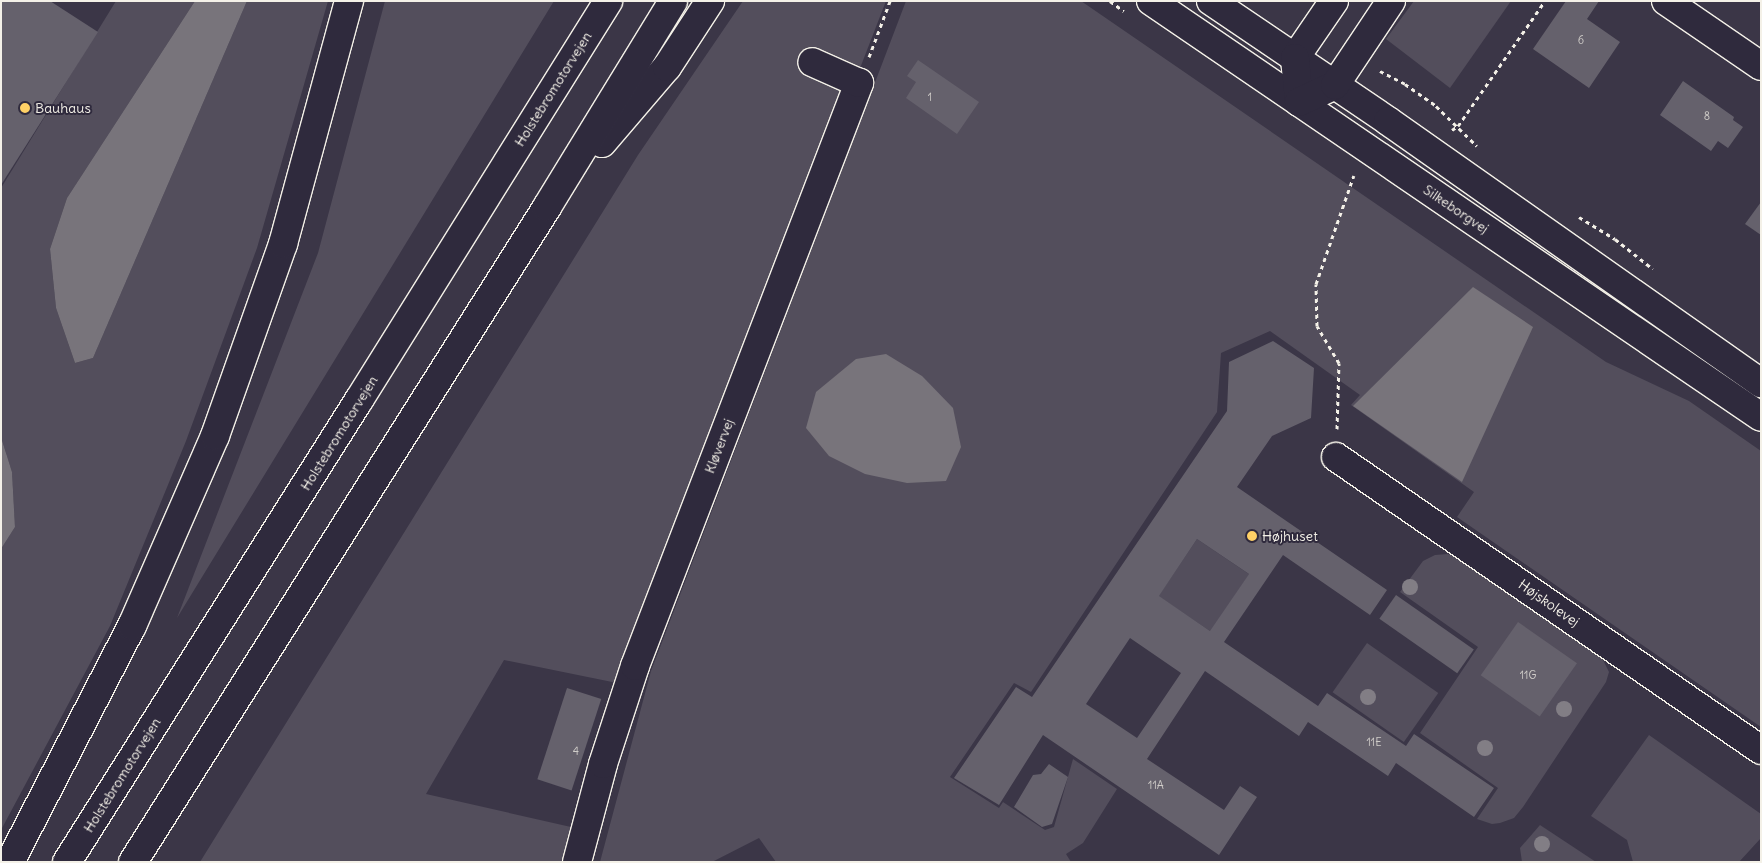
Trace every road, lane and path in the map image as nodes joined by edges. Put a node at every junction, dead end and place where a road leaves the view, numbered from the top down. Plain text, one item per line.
1 (349, 1) edge
2 (608, 1) edge
3 (673, 1) edge
4 (710, 1) edge
5 (890, 1) edge
6 (1151, 1) edge
7 (1212, 1) edge
8 (1334, 1) edge
9 (1391, 1) edge
10 (1545, 1) edge
11 (1666, 1) edge
12 (1295, 58) junction
13 (812, 62) dead end
14 (1761, 66) edge
15 (859, 83) junction
16 (1335, 86) junction
17 (1411, 88) dead end
18 (1408, 93) dead end
19 (1299, 102) junction
20 (1458, 126) dead end
21 (1355, 170) dead end
22 (548, 207) junction
23 (1761, 382) edge
24 (1761, 418) edge
25 (1336, 457) joint
26 (1761, 750) edge
27 (133, 861) edge
28 (10, 862) edge
29 (67, 862) edge
30 (577, 862) edge

1 - 28 main road
2 - 29 main road, Holstebromotorvejen
3 - 22 main road
4 - 22 main road
5 - 15 path
6 - 19 main road, Silkeborgvej
7 - 12 main road
8 - 12 main road
9 - 16 main road
10 - 20 path
11 - 14 main road
12 - 16 main road
12 - 19 main road
13 - 15 main road
15 - 30 main road, Kløvervej
16 - 19 main road
16 - 23 main road
17 - 18 path
19 - 24 main road, Silkeborgvej
21 - 25 path
22 - 27 main road
25 - 26 main road, Højskolevej

